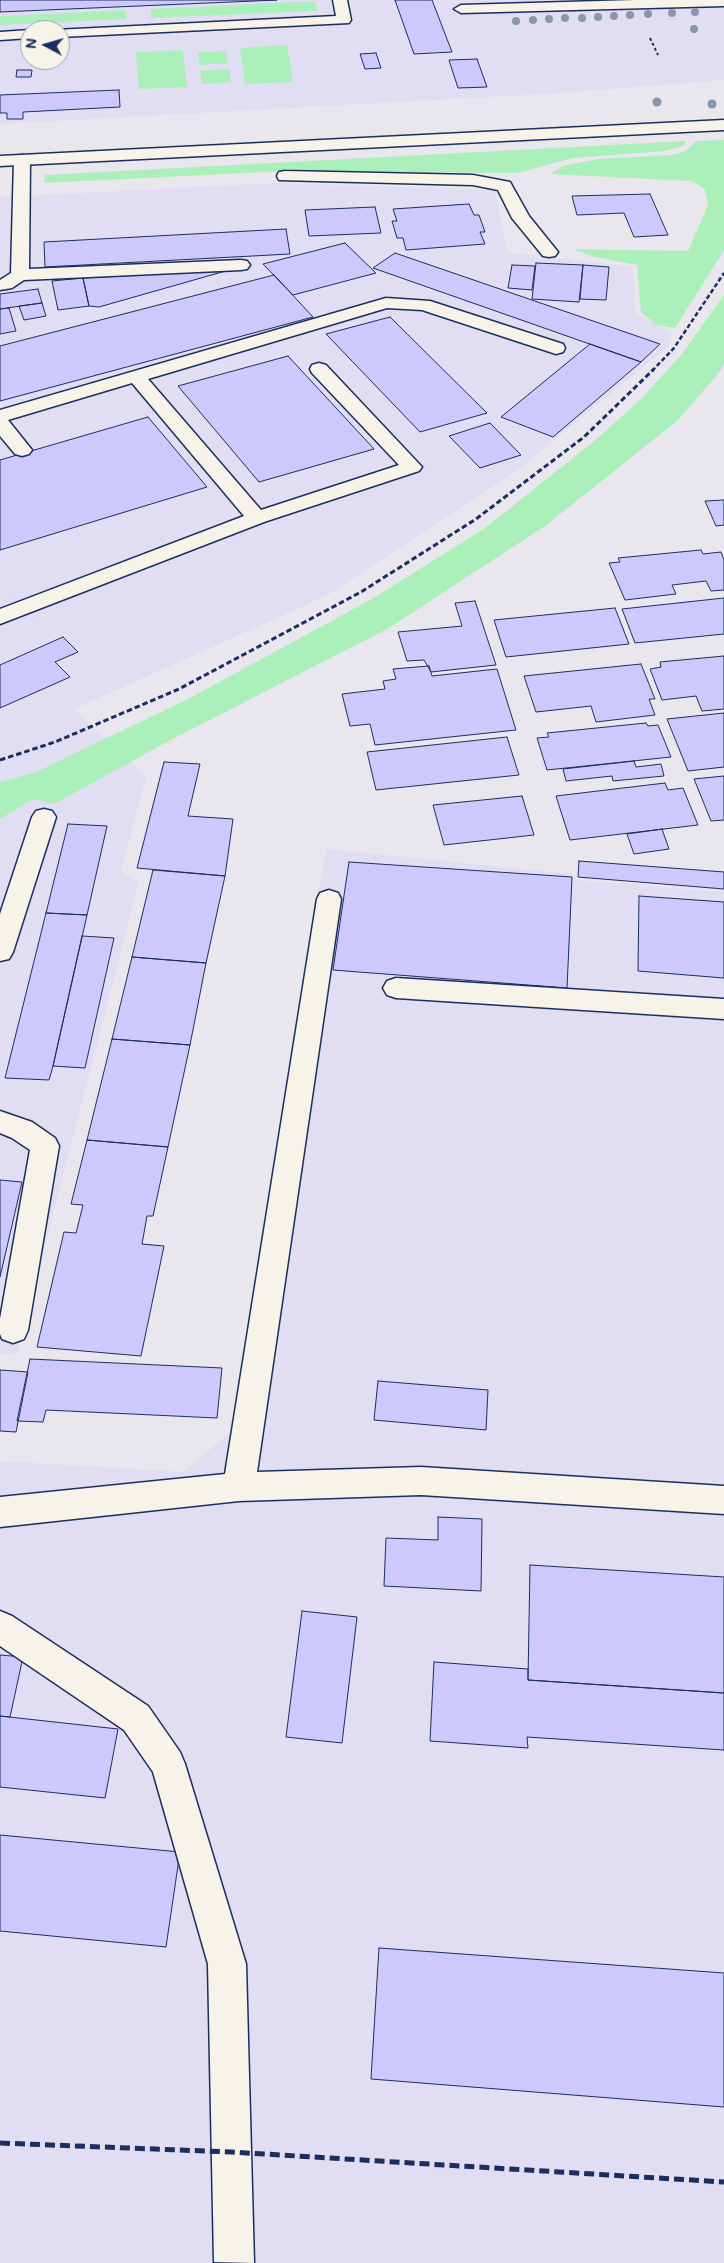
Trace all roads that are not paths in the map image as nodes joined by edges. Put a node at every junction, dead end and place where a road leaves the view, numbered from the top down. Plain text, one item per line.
1 (340, 0) edge
2 (623, 2) edge
3 (724, 2) edge
4 (461, 9) dead end
5 (70, 33) edge
6 (20, 35) edge
7 (0, 36) edge
8 (724, 125) edge
9 (22, 160) junction
10 (0, 161) edge
11 (285, 176) dead end
12 (549, 252) dead end
13 (241, 265) dead end
14 (20, 276) junction
15 (0, 285) edge
16 (556, 348) dead end
17 (319, 369) dead end
18 (136, 376) junction
19 (0, 416) edge
20 (0, 423) edge
21 (22, 450) dead end
22 (257, 518) junction
23 (0, 617) edge
24 (44, 818) dead end
25 (11, 884) edge
26 (329, 899) dead end
27 (0, 952) edge
28 (396, 988) dead end
29 (724, 1009) edge
30 (0, 1122) edge
31 (13, 1330) dead end
32 (239, 1487) junction
33 (724, 1500) edge
34 (0, 1512) edge
35 (0, 1626) edge
36 (234, 2262) dead end

1 - 5 street
2 - 3 street
2 - 4 street
6 - 7 street
8 - 9 street
9 - 10 street
9 - 14 street
11 - 12 street
13 - 14 street
14 - 15 street
16 - 18 street
17 - 22 street
18 - 19 street
18 - 22 street
20 - 21 street
22 - 23 street
24 - 25 street
25 - 27 street
26 - 32 street
28 - 29 street
30 - 31 street
32 - 33 street
32 - 34 street
35 - 36 street

